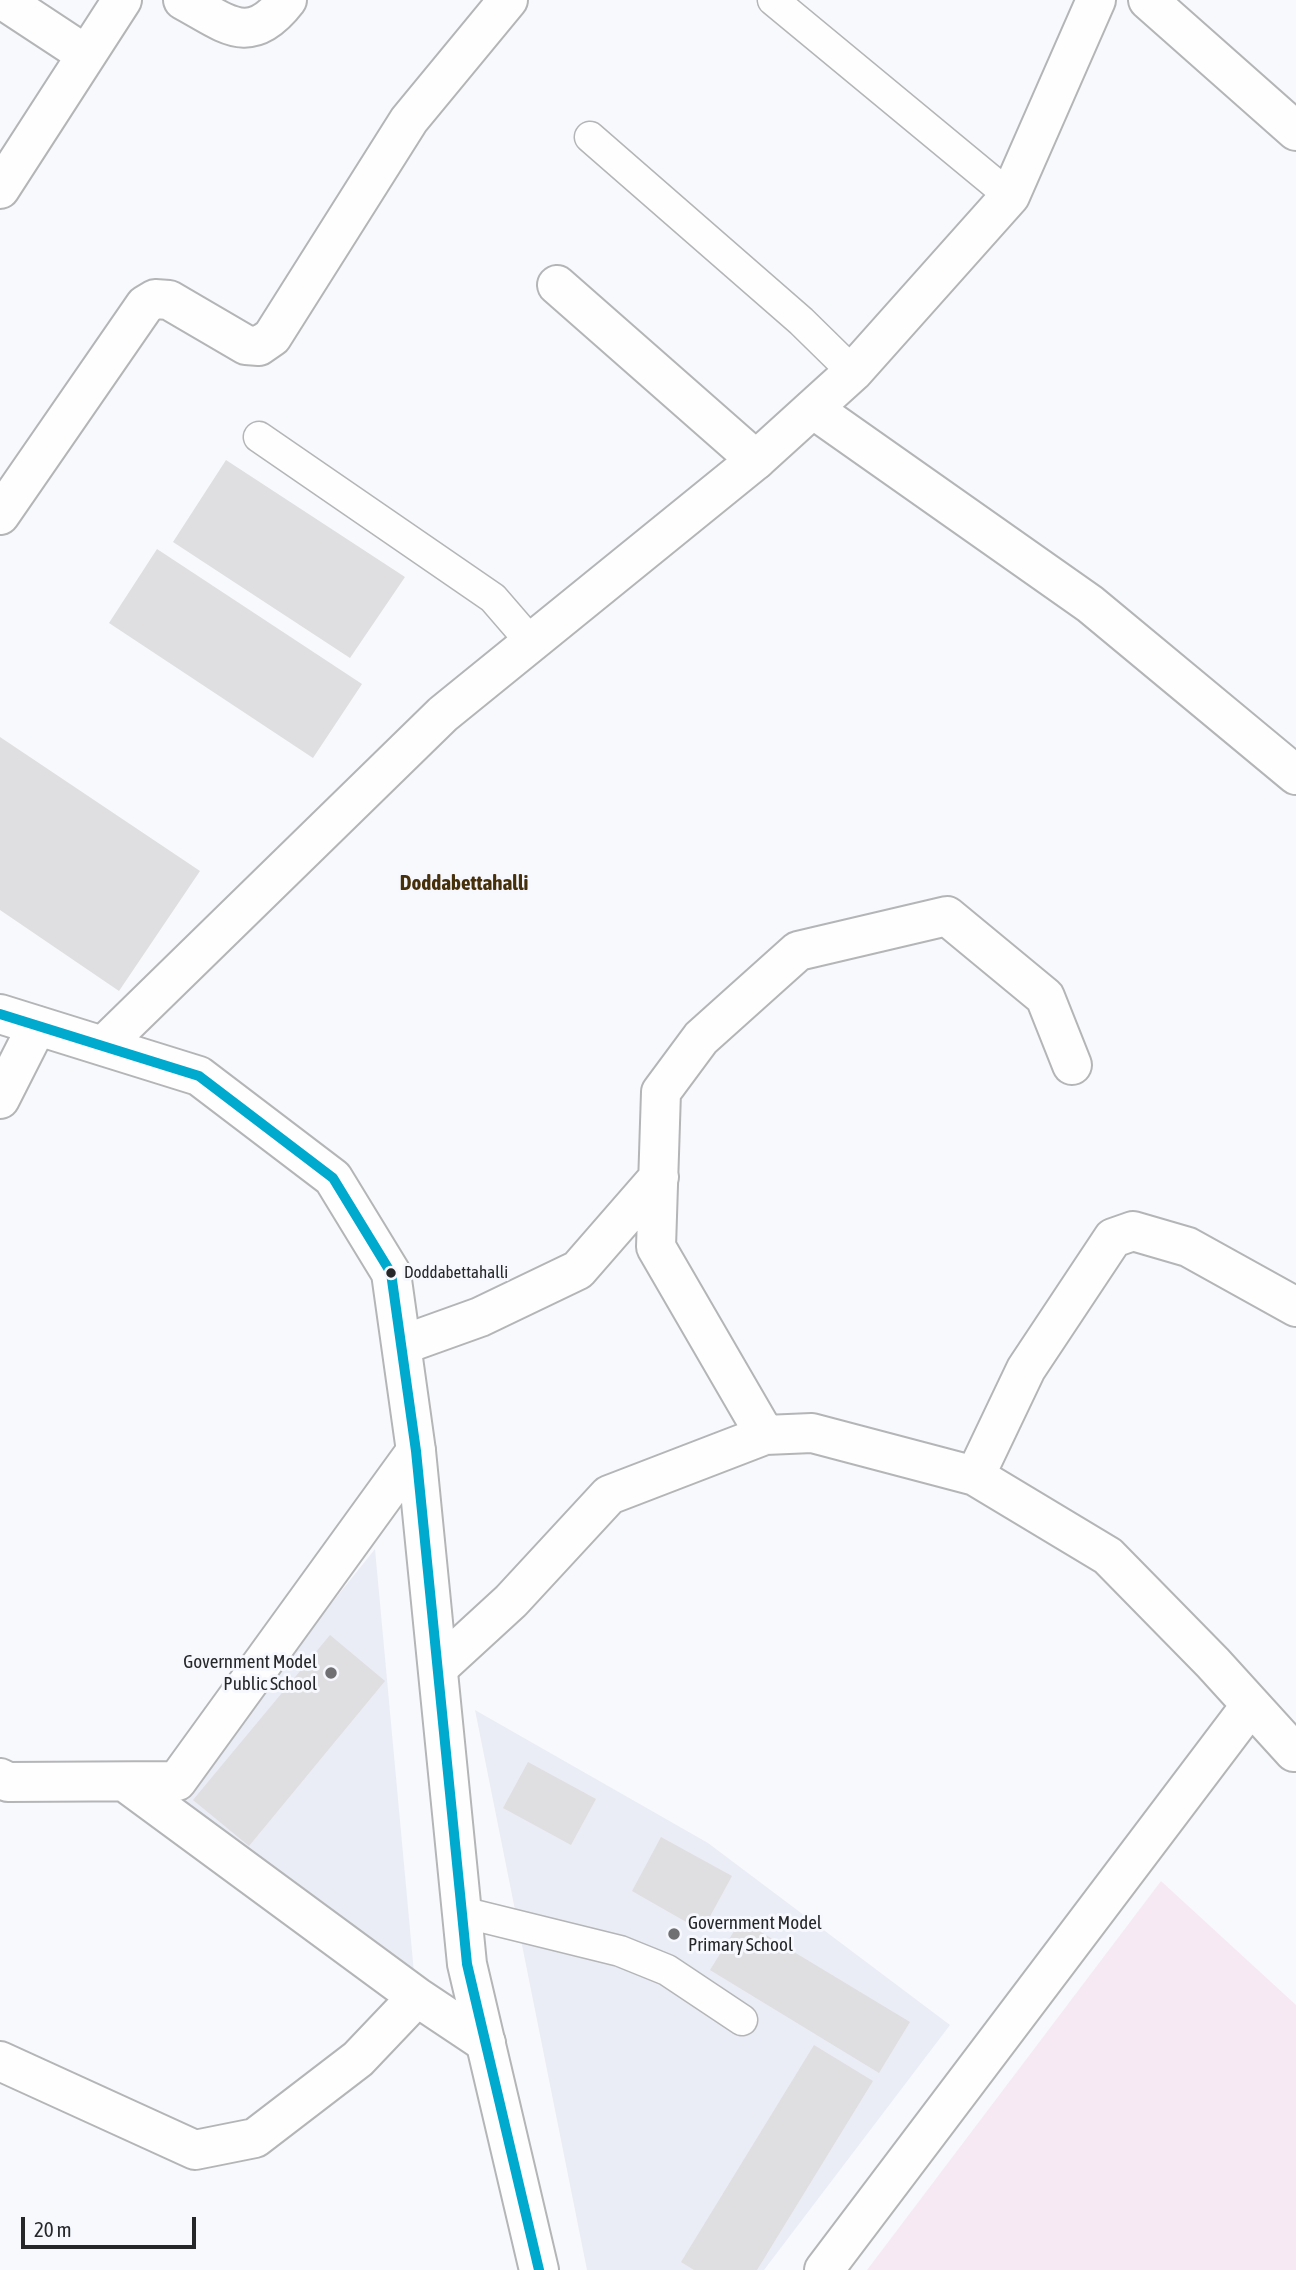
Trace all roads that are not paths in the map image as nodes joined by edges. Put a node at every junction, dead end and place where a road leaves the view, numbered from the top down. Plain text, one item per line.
1 (3, 0) edge
2 (122, 0) edge
3 (183, 0) edge
4 (287, 0) edge
5 (508, 0) edge
6 (773, 0) edge
7 (1096, 0) edge
8 (1148, 0) edge
9 (85, 54) junction
10 (1296, 131) edge
11 (590, 136) dead end
12 (0, 189) edge
13 (1010, 196) junction
14 (557, 285) dead end
15 (853, 372) junction
16 (813, 409) junction
17 (258, 437) dead end
18 (756, 460) junction
19 (0, 515) edge
20 (531, 642) junction
21 (1296, 775) edge
22 (0, 1014) edge
23 (37, 1026) junction
24 (103, 1046) junction
25 (1072, 1065) dead end
26 (0, 1099) edge
27 (659, 1177) junction
28 (1296, 1307) edge
29 (402, 1345) junction
30 (765, 1435) junction
31 (416, 1451) junction
32 (975, 1476) junction
33 (438, 1668) junction
34 (1251, 1705) junction
35 (1295, 1752) edge
36 (0, 1777) edge
37 (125, 1782) junction
38 (462, 1912) junction
39 (418, 1997) junction
40 (742, 2020) dead end
41 (486, 2043) junction
42 (0, 2061) edge
43 (539, 2270) edge
44 (824, 2270) edge

1 - 9 street
2 - 9 street
3 - 4 street
5 - 19 street
6 - 13 lane
7 - 13 street
8 - 10 street
9 - 12 street
11 - 15 lane
13 - 15 street
14 - 18 street
15 - 16 street
16 - 18 street
16 - 21 street
17 - 20 lane
18 - 20 street
20 - 24 street
22 - 23 street
23 - 24 street
23 - 26 street
24 - 29 street
25 - 27 street
27 - 29 street
27 - 30 street
28 - 32 street
29 - 31 street
30 - 32 street
30 - 33 street
31 - 33 street
31 - 37 street
32 - 34 street
33 - 38 street
34 - 35 street
34 - 44 street
36 - 37 street
37 - 39 street
38 - 40 lane
38 - 41 street
39 - 41 street
39 - 42 street
41 - 43 street

